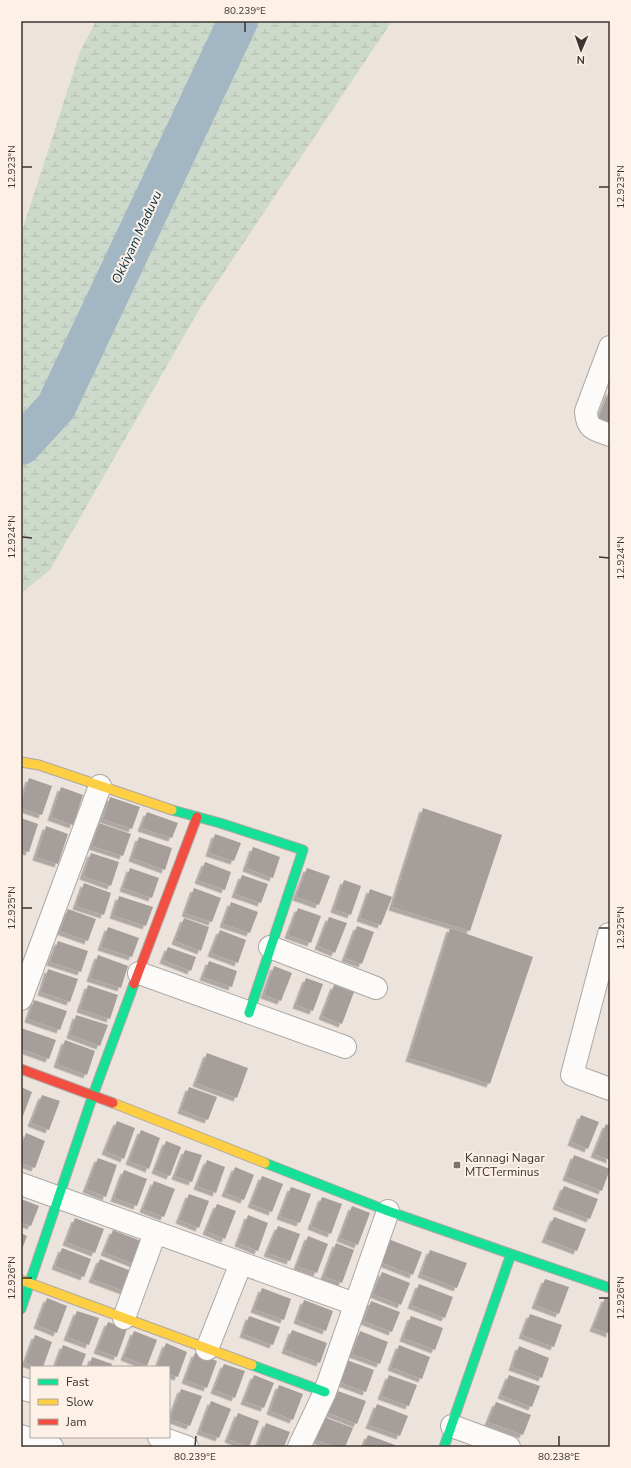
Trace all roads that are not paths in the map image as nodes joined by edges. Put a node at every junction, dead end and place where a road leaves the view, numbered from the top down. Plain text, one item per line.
1 (609, 351) edge
2 (610, 435) edge
3 (21, 762) edge
4 (100, 786) junction
5 (197, 817) junction
6 (609, 934) dead end
7 (270, 947) junction
8 (139, 973) junction
9 (376, 988) dead end
10 (21, 999) edge
11 (249, 1013) junction
12 (345, 1047) dead end
13 (21, 1069) edge
14 (610, 1089) edge
15 (93, 1095) junction
16 (21, 1184) edge
17 (58, 1198) junction
18 (388, 1211) junction
19 (155, 1233) junction
20 (511, 1254) junction
21 (241, 1263) junction
22 (25, 1282) edge
23 (610, 1288) edge
24 (355, 1304) junction
25 (21, 1309) edge
26 (124, 1318) junction
27 (207, 1348) junction
28 (324, 1392) junction
29 (452, 1426) junction
30 (21, 1436) edge
31 (162, 1438) edge
32 (52, 1447) edge
33 (187, 1447) edge
34 (299, 1447) edge
35 (444, 1447) edge
36 (509, 1447) edge

1 - 2 street
3 - 4 street
4 - 5 street
4 - 10 street
5 - 7 street
5 - 8 street
6 - 14 street
7 - 9 street
7 - 11 street
8 - 11 street
8 - 15 street
11 - 12 street
13 - 15 street
15 - 17 street
15 - 18 street
16 - 17 street
17 - 19 street
17 - 22 street
18 - 20 street
18 - 24 street
19 - 21 street
19 - 26 street
20 - 23 street
20 - 29 street
21 - 24 street
21 - 27 street
22 - 25 street
22 - 26 street
24 - 28 street
26 - 27 street
27 - 28 street
28 - 34 street
29 - 35 street
29 - 36 street
30 - 32 street
31 - 33 street

